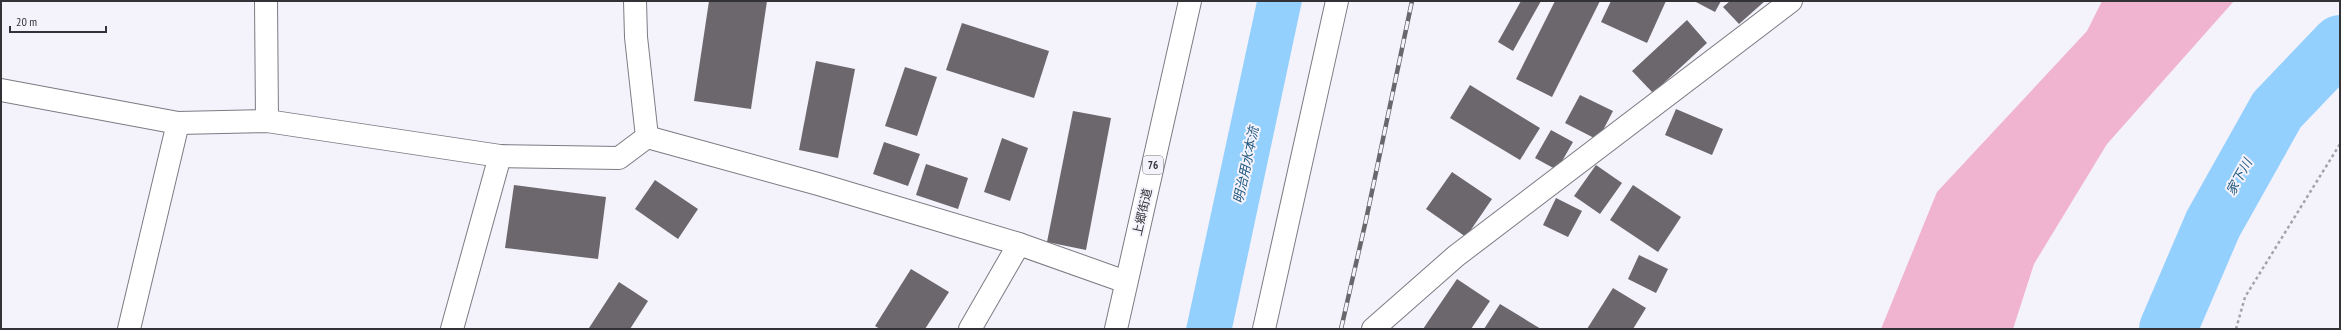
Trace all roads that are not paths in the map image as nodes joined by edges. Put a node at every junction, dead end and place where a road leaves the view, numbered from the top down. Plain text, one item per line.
1 (266, 1) edge
2 (635, 1) edge
3 (1190, 1) edge
4 (1337, 1) edge
5 (1791, 1) edge
6 (1, 90) edge
7 (267, 121) junction
8 (178, 123) junction
9 (647, 137) junction
10 (500, 156) junction
11 (1020, 244) junction
12 (1126, 282) junction
13 (129, 329) edge
14 (452, 329) edge
15 (970, 329) edge
16 (1116, 329) edge
17 (1264, 329) edge
18 (1373, 329) edge

1 - 7 street
2 - 9 street
3 - 12 street, 上郷街道 / 76
4 - 17 street
5 - 18 street
6 - 8 street
7 - 8 street
7 - 10 street
8 - 13 street
9 - 10 street
9 - 11 street
10 - 14 street
11 - 12 street
11 - 15 street
12 - 16 street, 上郷街道 / 76

